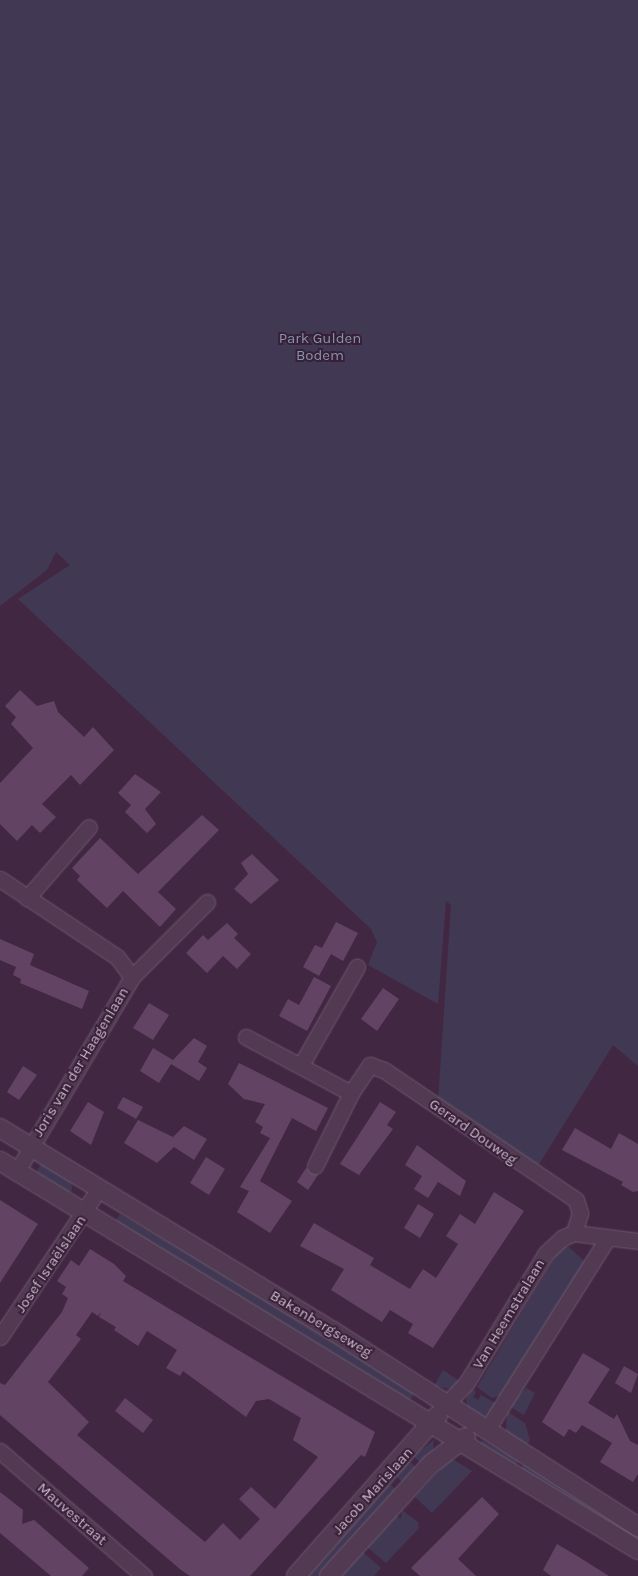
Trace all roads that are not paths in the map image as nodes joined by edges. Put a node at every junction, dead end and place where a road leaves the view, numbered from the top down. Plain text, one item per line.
1 (89, 827) dead end
2 (0, 879) edge
3 (27, 898) junction
4 (207, 902) dead end
5 (357, 967) dead end
6 (132, 977) junction
7 (246, 1036) dead end
8 (301, 1065) junction
9 (351, 1093) junction
10 (0, 1128) edge
11 (31, 1148) junction
12 (0, 1161) edge
13 (315, 1166) dead end
14 (17, 1171) junction
15 (98, 1190) junction
16 (86, 1213) junction
17 (574, 1233) junction
18 (607, 1239) junction
19 (638, 1241) edge
20 (0, 1337) edge
21 (446, 1404) junction
22 (432, 1424) junction
23 (486, 1431) junction
24 (457, 1440) junction
25 (0, 1451) edge
26 (638, 1527) edge
27 (638, 1550) edge
28 (144, 1576) edge
29 (296, 1576) edge
30 (329, 1576) edge

1 - 3 street
2 - 3 street, Joris van der Haagenlaan
3 - 6 street, Joris van der Haagenlaan
4 - 6 street, Joris van der Haagenlaan
5 - 8 street
6 - 11 street, Joris van der Haagenlaan
7 - 8 street
8 - 9 street
9 - 13 street, Gerard Douweg
9 - 17 street, Gerard Douweg
10 - 11 street, Bakenbergseweg
11 - 14 street, Joris van der Haagenlaan
11 - 15 street, Bakenbergseweg
12 - 14 street, Bakenbergseweg
14 - 16 street, Bakenbergseweg
15 - 16 street, Josef Israëlslaan
15 - 21 street, Bakenbergseweg
16 - 20 street, Josef Israëlslaan
16 - 22 street, Bakenbergseweg
17 - 18 street
17 - 21 street, Van Heemstralaan
18 - 19 street
18 - 23 street
21 - 22 street, Jacob Marislaan
21 - 23 street, Bakenbergseweg
22 - 24 street, Bakenbergseweg
22 - 29 street, Jacob Marislaan
23 - 24 street, Jacob Marislaan
23 - 26 street, Bakenbergseweg
24 - 27 street, Bakenbergseweg
24 - 30 street, Jacob Marislaan
25 - 28 street, Mauvestraat

